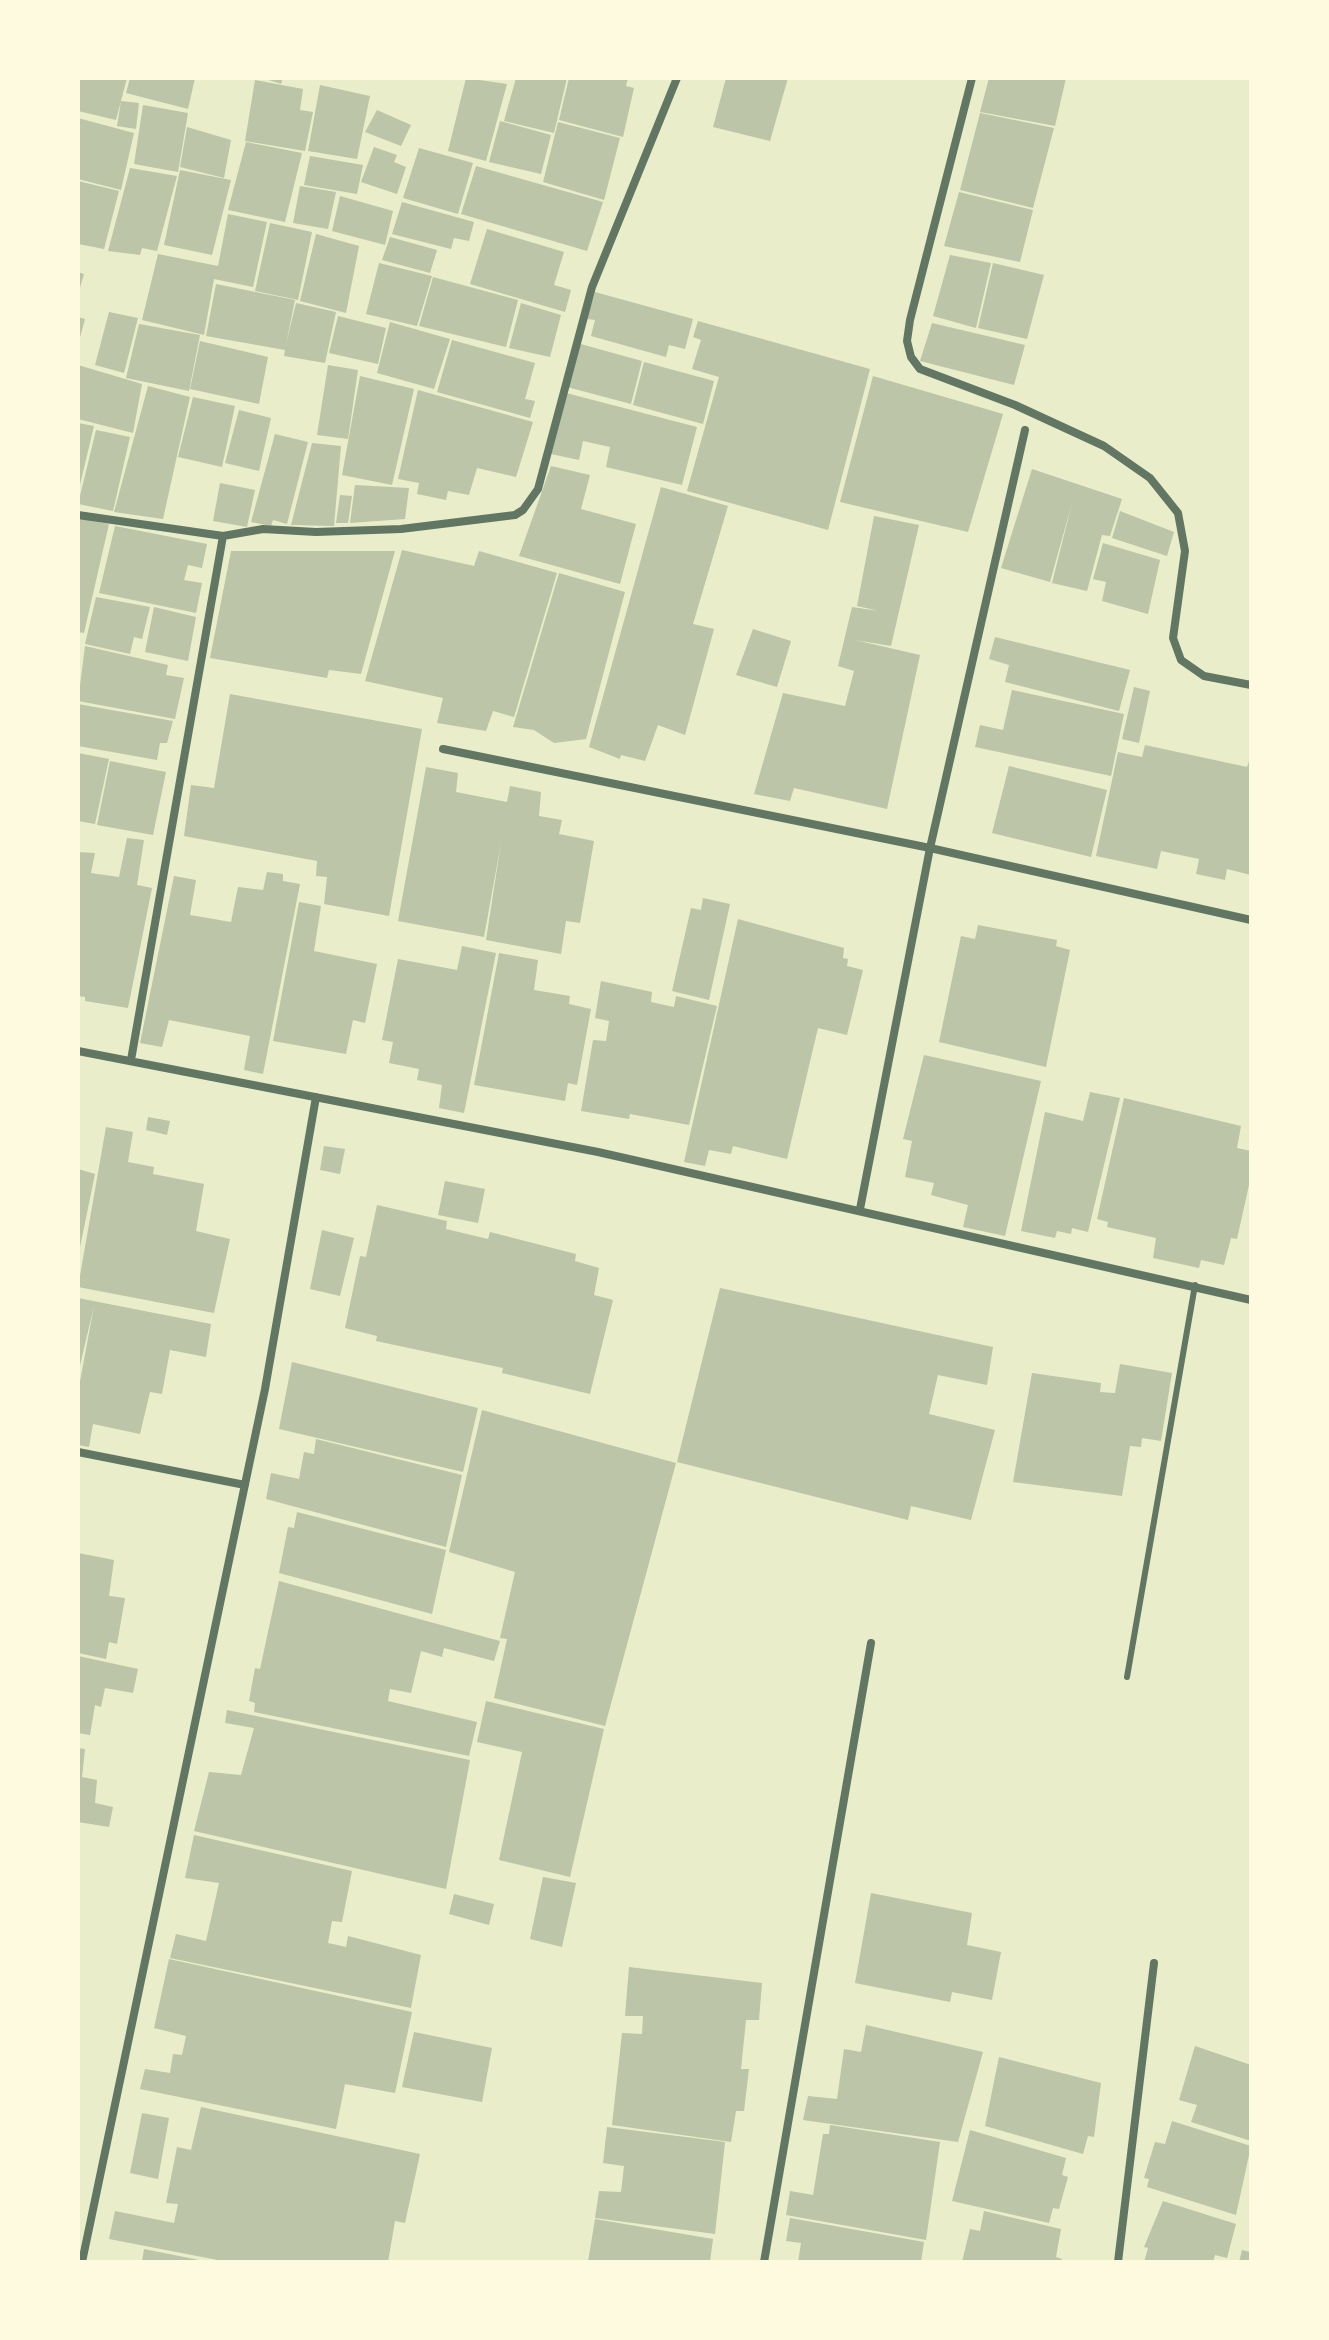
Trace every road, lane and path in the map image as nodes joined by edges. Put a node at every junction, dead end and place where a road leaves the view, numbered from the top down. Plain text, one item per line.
1 (677, 78) edge
2 (972, 78) edge
3 (1025, 430) dead end
4 (78, 515) edge
5 (223, 536) junction
6 (1251, 685) edge
7 (443, 749) dead end
8 (930, 848) junction
9 (1251, 920) edge
10 (78, 1051) edge
11 (131, 1060) junction
12 (316, 1097) junction
13 (860, 1209) junction
14 (1195, 1285) junction
15 (1251, 1300) edge
16 (78, 1452) edge
17 (245, 1485) junction
18 (871, 1643) dead end
19 (1127, 1677) dead end
20 (1154, 1963) dead end
21 (82, 2262) edge
22 (764, 2262) edge
23 (1118, 2262) edge

1 - 5 street
2 - 6 street
3 - 8 street
4 - 5 street
5 - 11 street
7 - 8 street
8 - 9 street
8 - 13 street
10 - 11 street
11 - 12 street
12 - 13 street
12 - 17 street
13 - 14 street
14 - 15 street
14 - 19 lane
16 - 17 street
17 - 21 street
18 - 22 street
20 - 23 street

